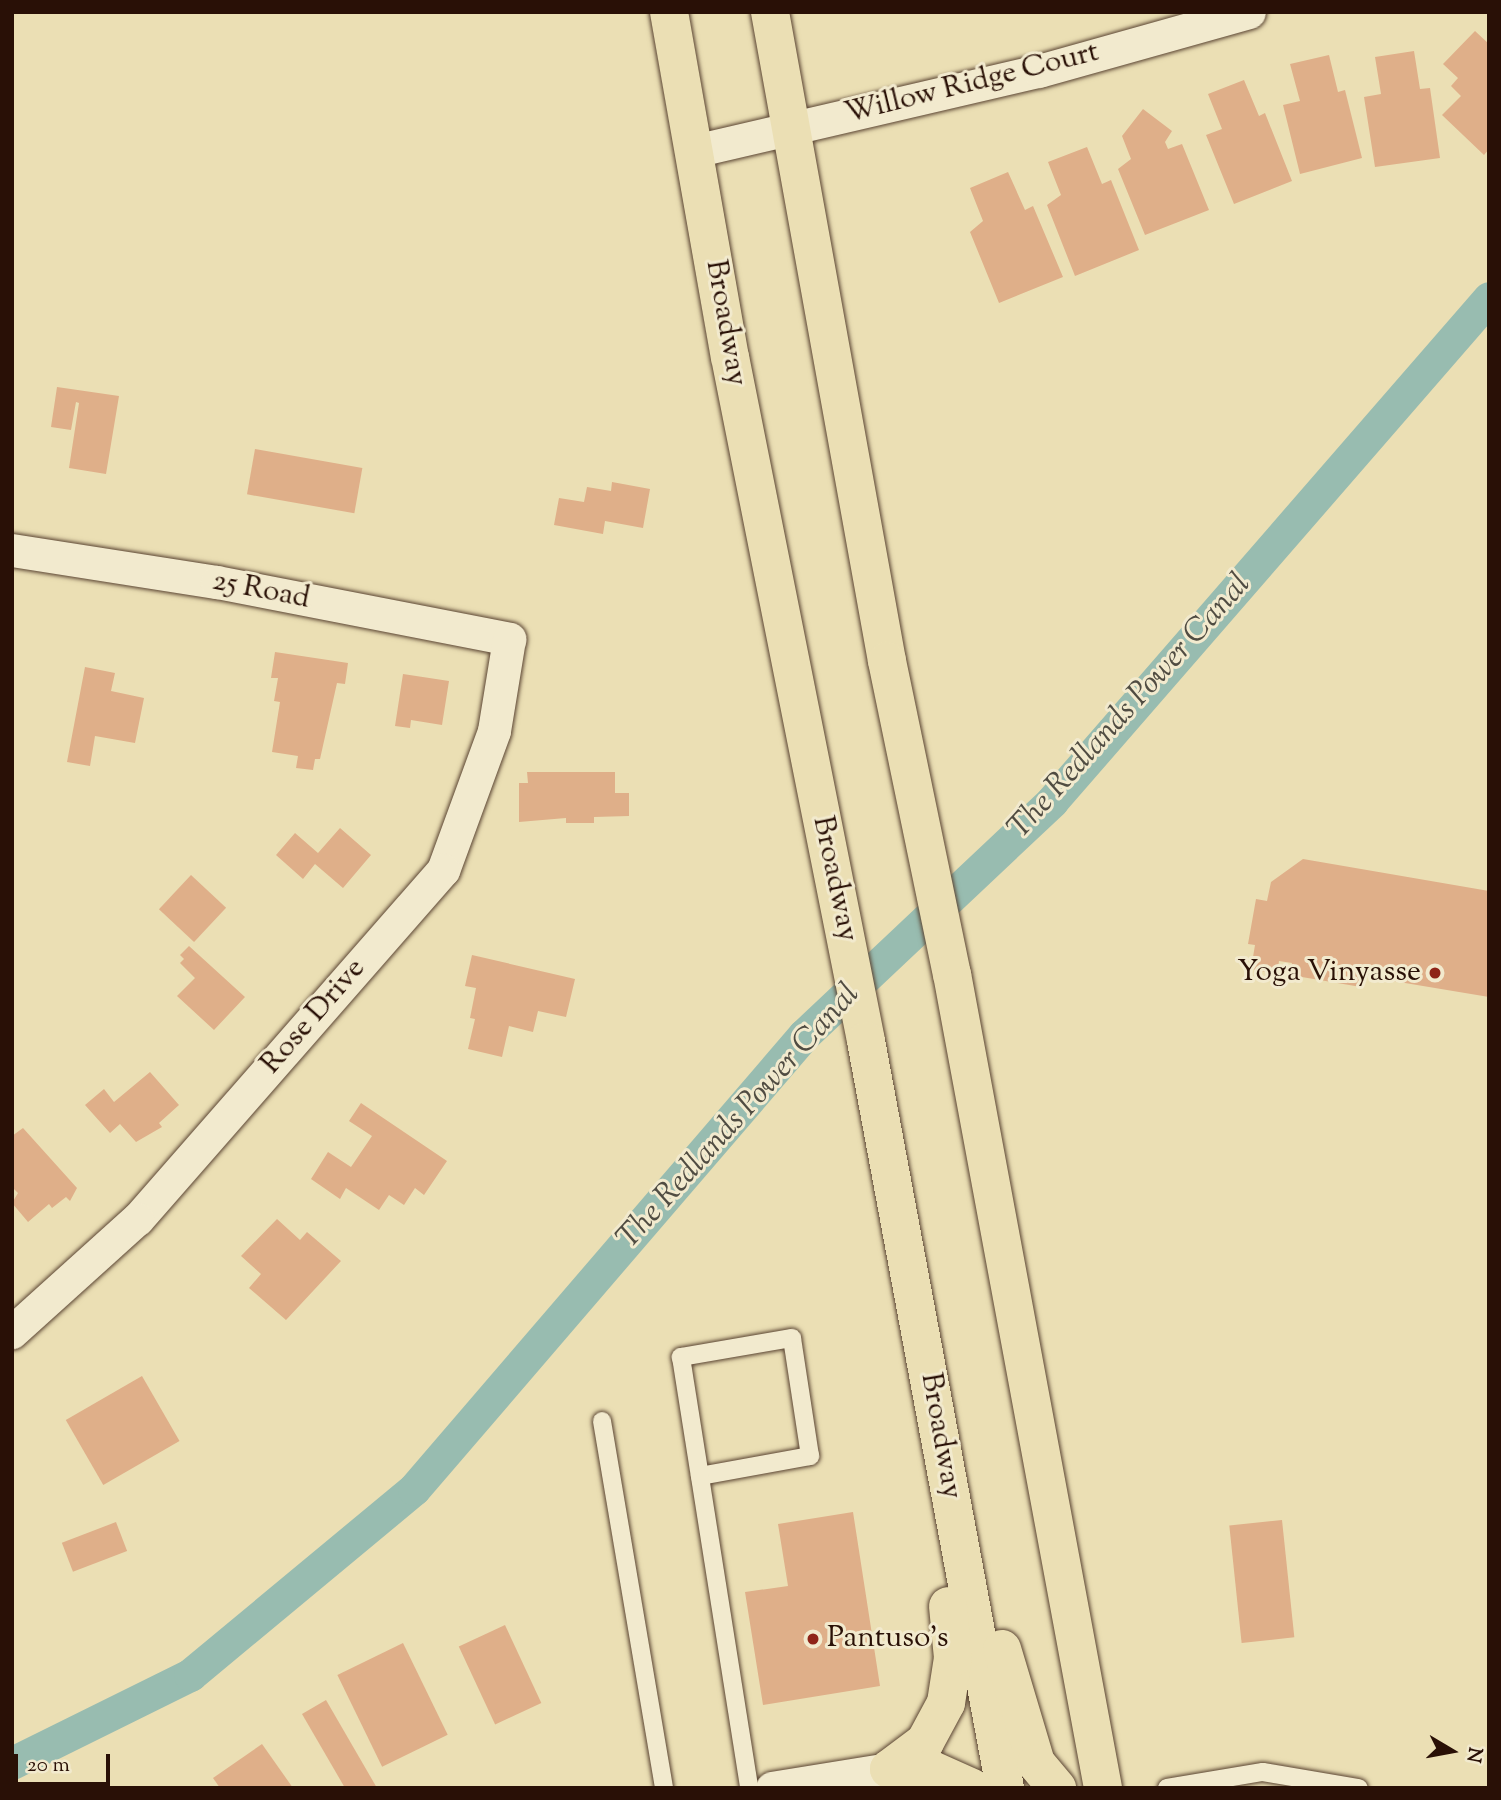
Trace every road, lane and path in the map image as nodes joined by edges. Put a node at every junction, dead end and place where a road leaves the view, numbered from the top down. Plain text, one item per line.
1 (669, 12) edge
2 (770, 12) edge
3 (1250, 12) edge
4 (791, 128) junction
5 (694, 151) junction
6 (12, 550) edge
7 (509, 639) joint
8 (12, 1332) edge
9 (934, 1408) junction
10 (602, 1420) dead end
11 (700, 1476) junction
12 (889, 1769) junction
13 (664, 1788) edge
14 (749, 1788) edge
15 (772, 1788) edge
16 (972, 1788) edge
17 (1005, 1788) edge
18 (1057, 1788) edge
19 (1103, 1788) edge
20 (1167, 1788) edge
21 (1359, 1788) edge

1 - 5 main road, Broadway
2 - 4 main road
3 - 4 street, Willow Ridge Court
4 - 5 street, Willow Ridge Court
4 - 19 main road
5 - 9 main road, Broadway
6 - 7 street, 25 Road
7 - 8 street, Rose Drive
9 - 12 main road
9 - 17 main road, Broadway
9 - 18 main road
10 - 13 lane
11 - 11 lane
11 - 14 lane
12 - 15 street
12 - 16 main road
20 - 21 lane

